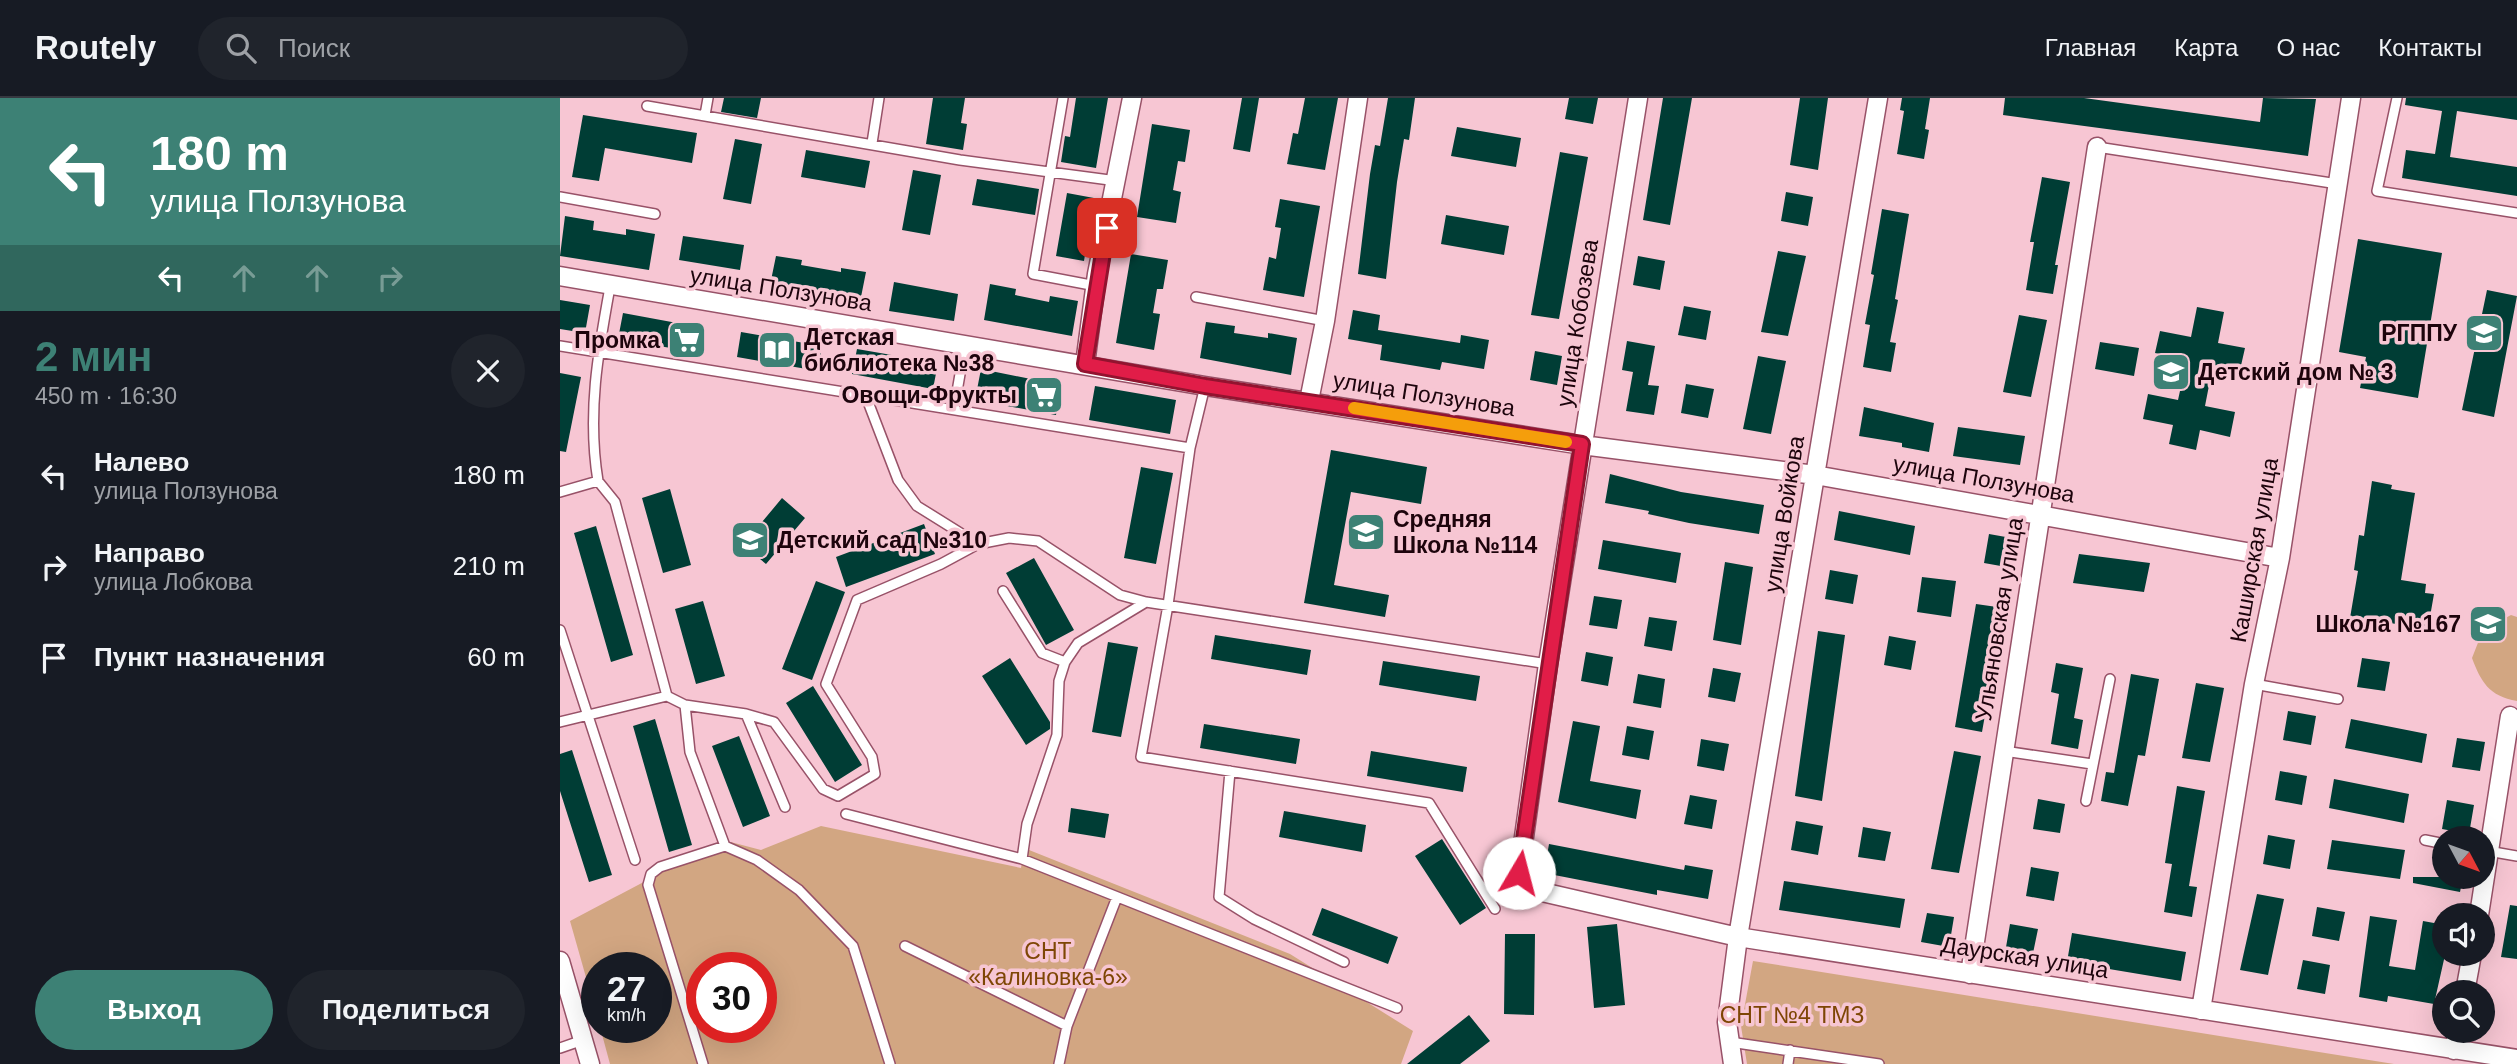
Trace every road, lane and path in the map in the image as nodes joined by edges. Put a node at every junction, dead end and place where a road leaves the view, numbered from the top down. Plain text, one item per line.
1 (708, 98) edge
2 (879, 98) edge
3 (1063, 98) edge
4 (1132, 98) edge
5 (1358, 98) edge
6 (1638, 98) edge
7 (1878, 98) edge
8 (2351, 98) edge
9 (2397, 98) edge
10 (648, 106) dead end
11 (705, 116) junction
12 (872, 143) junction
13 (2097, 147) joint
14 (1050, 172) junction
15 (1117, 181) junction
16 (2338, 184) junction
17 (560, 197) edge
18 (2517, 213) edge
19 (655, 214) dead end
20 (560, 276) edge
21 (611, 286) junction
22 (1096, 286) junction
23 (1196, 297) dead end
24 (1325, 321) junction
25 (965, 344) junction
26 (560, 346) edge
27 (598, 351) junction
28 (1085, 364) junction
29 (1205, 386) junction
30 (865, 394) junction
31 (1309, 401) junction
32 (954, 409) junction
33 (1582, 444) junction
34 (1190, 447) junction
35 (1815, 475) junction
36 (598, 481) junction
37 (560, 492) edge
38 (2040, 514) junction
39 (978, 544) junction
40 (2280, 558) junction
41 (1003, 591) dead end
42 (1146, 602) junction
43 (1168, 605) junction
44 (560, 630) edge
45 (1065, 663) junction
46 (1548, 664) junction
47 (2110, 679) dead end
48 (2254, 684) junction
49 (667, 696) junction
50 (2338, 699) dead end
51 (685, 705) junction
52 (746, 714) junction
53 (586, 715) junction
54 (2510, 716) dead end
55 (560, 722) edge
56 (2004, 751) junction
57 (2092, 764) junction
58 (1230, 771) junction
59 (2087, 801) dead end
60 (785, 807) dead end
61 (846, 814) dead end
62 (2491, 826) edge
63 (2425, 840) dead end
64 (2432, 841) edge
65 (725, 846) junction
66 (2496, 852) edge
67 (2517, 856) edge
68 (1022, 859) junction
69 (635, 860) dead end
70 (1529, 885) joint
71 (1117, 897) junction
72 (1495, 909) dead end
73 (1738, 937) junction
74 (905, 946) dead end
75 (560, 961) edge
76 (1344, 962) dead end
77 (1970, 974) junction
78 (1397, 1008) dead end
79 (2201, 1010) junction
80 (1068, 1026) junction
81 (581, 1033) edge
82 (581, 1041) edge
83 (1730, 1042) junction
84 (584, 1043) edge
85 (560, 1048) edge
86 (1790, 1050) junction
87 (2463, 1055) edge
88 (2517, 1059) edge
89 (590, 1064) edge
90 (703, 1064) edge
91 (890, 1064) edge
92 (1059, 1064) edge
93 (1733, 1064) edge
94 (1788, 1064) edge
95 (1879, 1064) edge

1 - 11 lane
2 - 12 lane
3 - 14 lane
4 - 15 street
5 - 24 street
6 - 33 street, улица Кобозева
7 - 35 street, улица Войкова
8 - 16 street, Каширская улица
9 - 18 lane
10 - 11 lane
11 - 12 lane
12 - 14 lane
13 - 16 lane
13 - 38 street, Ульяновская улица
14 - 15 lane
14 - 22 lane
15 - 22 street
16 - 40 street, Каширская улица
17 - 19 lane
20 - 21 street, улица Ползунова
21 - 25 street, улица Ползунова
21 - 27 lane
22 - 28 street
23 - 24 lane
24 - 31 street
25 - 28 street, улица Ползунова
25 - 32 lane
26 - 27 lane
27 - 30 lane
27 - 36 lane
28 - 29 street, улица Ползунова
29 - 31 street, улица Ползунова
29 - 34 lane
30 - 32 lane
30 - 39 lane
31 - 33 street, улица Ползунова
32 - 34 lane
33 - 35 street, улица Ползунова
33 - 46 street, улица Кобозева
34 - 43 lane
35 - 38 street, улица Ползунова
35 - 73 street, улица Войкова
36 - 37 lane
36 - 49 lane
38 - 40 street, улица Ползунова
38 - 56 street, Ульяновская улица
39 - 42 lane
39 - 52 lane
40 - 48 street, Каширская улица
41 - 45 lane
42 - 43 lane
42 - 45 lane
43 - 46 lane
43 - 58 lane
44 - 53 lane
45 - 68 lane
46 - 70 street, улица Кобозева
47 - 57 lane
48 - 50 lane
48 - 79 street, Каширская улица
49 - 51 lane
49 - 53 lane
51 - 52 lane
51 - 65 lane
52 - 60 lane
53 - 55 lane
53 - 69 lane
54 - 62 street
56 - 57 lane
56 - 77 street, Ульяновская улица
57 - 59 lane
58 - 72 lane
58 - 76 lane
61 - 68 lane
63 - 64 lane
65 - 90 lane
65 - 91 lane
66 - 67 lane
68 - 71 lane
70 - 73 street, Даурская улица
71 - 78 lane
71 - 80 lane
73 - 77 street, Даурская улица
73 - 83 street, улица Войкова
74 - 80 lane
75 - 81 street
77 - 79 street, Даурская улица
79 - 87 street, Даурская улица
80 - 92 lane
82 - 85 lane
83 - 86 lane
83 - 93 street, улица Войкова
84 - 89 street
86 - 94 lane
86 - 95 lane
87 - 88 street, Даурская улица

